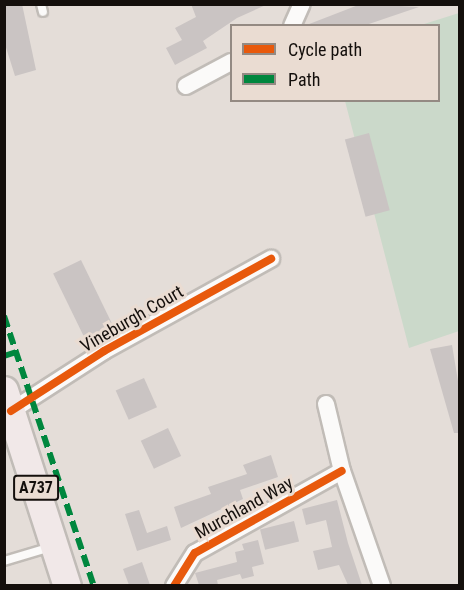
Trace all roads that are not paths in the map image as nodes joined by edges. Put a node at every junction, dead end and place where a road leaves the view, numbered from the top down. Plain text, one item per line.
1 (302, 4) edge
2 (293, 24) edge
3 (230, 63) edge
4 (186, 86) dead end
5 (271, 259) dead end
6 (8, 400) edge
7 (327, 404) dead end
8 (342, 471) junction
9 (54, 546) junction
10 (4, 561) edge
11 (67, 585) edge
12 (174, 585) edge
13 (382, 585) edge

1 - 2 street
3 - 4 street
5 - 6 street, Vineburgh Court
6 - 9 main road, A737
7 - 8 street
8 - 12 street, Murchland Way
8 - 13 street
9 - 10 lane
9 - 11 main road, A737

